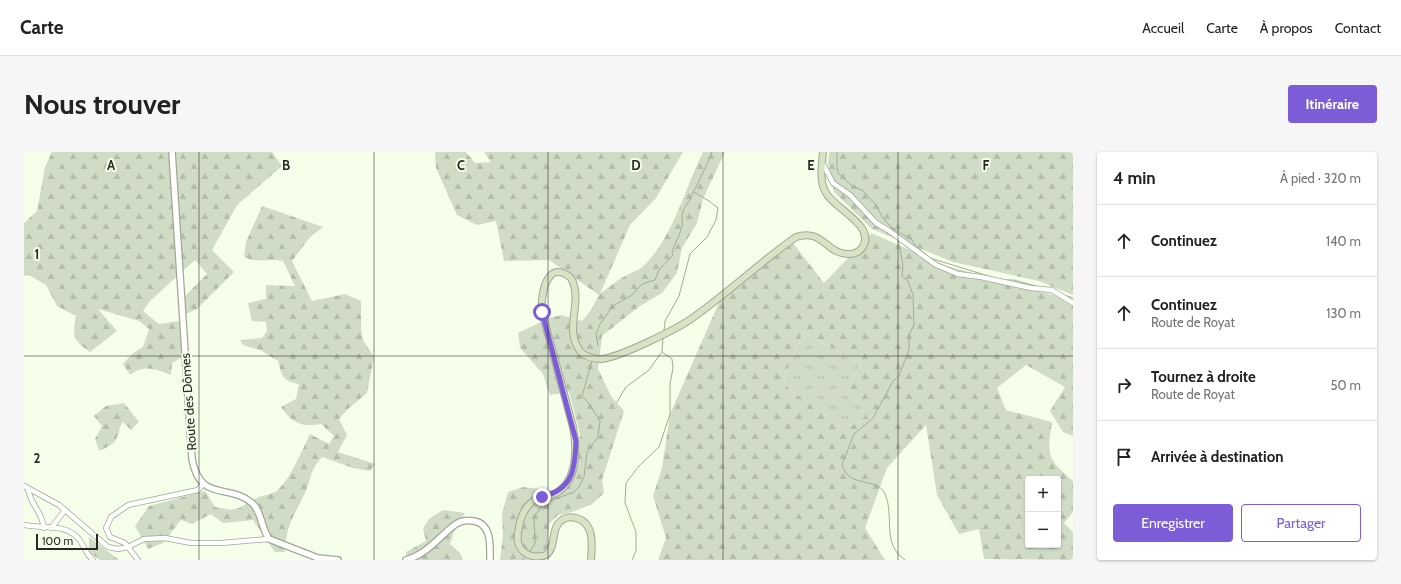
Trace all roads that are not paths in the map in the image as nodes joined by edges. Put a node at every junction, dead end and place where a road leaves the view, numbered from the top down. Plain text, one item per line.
1 (172, 152) edge
2 (823, 152) edge
3 (822, 162) junction
4 (1073, 303) edge
5 (203, 484) junction
6 (26, 487) edge
7 (65, 510) junction
8 (24, 526) edge
9 (44, 528) junction
10 (51, 528) junction
11 (269, 539) junction
12 (128, 547) junction
13 (93, 560) edge
14 (138, 560) edge
15 (338, 560) edge
16 (406, 560) edge
17 (490, 560) edge
18 (591, 560) edge

1 - 5 street, Route des Dômes
2 - 3 main road
3 - 4 street
3 - 18 main road
5 - 11 street
5 - 12 street
6 - 7 street
6 - 9 street
7 - 10 street
7 - 12 street
8 - 9 street
9 - 10 street
10 - 13 street
11 - 12 street
11 - 15 street
12 - 14 street
16 - 17 street

